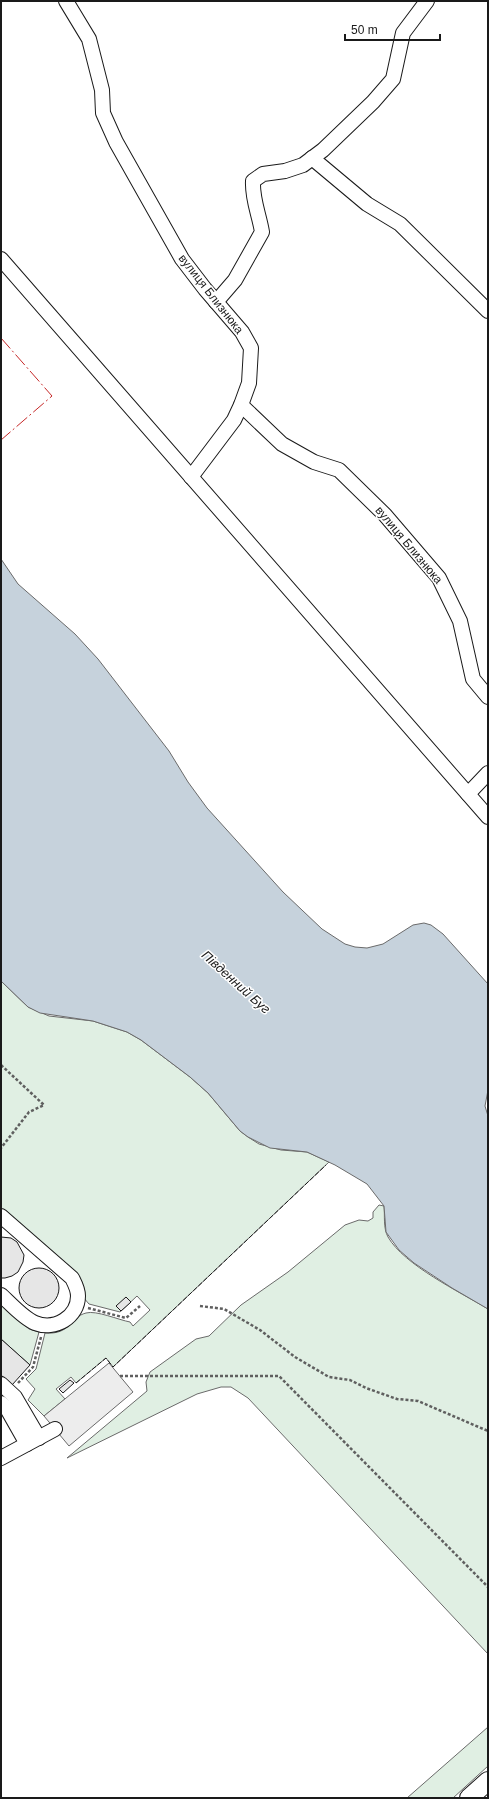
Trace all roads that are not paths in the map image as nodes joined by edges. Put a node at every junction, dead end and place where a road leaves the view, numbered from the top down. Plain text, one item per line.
1 (66, 1) edge
2 (427, 1) edge
3 (312, 158) junction
4 (1, 259) edge
5 (216, 302) junction
6 (488, 312) edge
7 (241, 405) junction
8 (191, 477) junction
9 (488, 697) edge
10 (488, 773) edge
11 (468, 794) junction
12 (488, 817) edge
13 (1, 1216) edge
14 (1, 1295) edge
15 (4, 1393) edge
16 (55, 1430) dead end
17 (33, 1441) junction
18 (1, 1458) edge
19 (488, 1781) edge
20 (469, 1798) edge

1 - 5 street, вулиця Близнюка
2 - 3 street
3 - 5 street
3 - 6 street
4 - 8 street
5 - 7 street, вулиця Близнюка
7 - 8 street
7 - 9 street, вулиця Близнюка
8 - 11 street
10 - 11 street
11 - 12 street
13 - 14 street
15 - 17 street
16 - 17 street
17 - 18 street
19 - 20 main road

